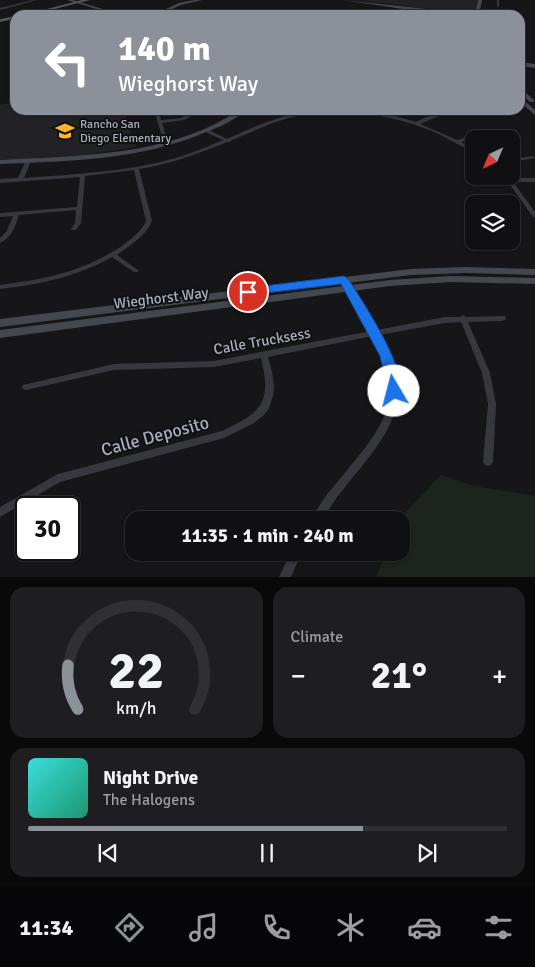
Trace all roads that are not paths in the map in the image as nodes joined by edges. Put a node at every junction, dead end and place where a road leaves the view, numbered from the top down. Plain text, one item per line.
1 (36, 0) edge
2 (68, 0) edge
3 (88, 0) edge
4 (97, 0) edge
5 (200, 0) edge
6 (344, 0) edge
7 (498, 0) edge
8 (79, 3) junction
9 (498, 6) dead end
10 (0, 9) edge
11 (48, 10) edge
12 (53, 10) edge
13 (103, 10) edge
14 (167, 10) edge
15 (417, 10) edge
16 (525, 95) edge
17 (525, 104) edge
18 (535, 104) edge
19 (535, 113) edge
20 (158, 115) edge
21 (189, 115) edge
22 (234, 115) edge
23 (290, 115) edge
24 (381, 115) edge
25 (435, 115) edge
26 (160, 122) junction
27 (417, 124) junction
28 (205, 130) junction
29 (465, 140) edge
30 (228, 141) junction
31 (458, 142) junction
32 (166, 143) junction
33 (465, 146) edge
34 (534, 157) edge
35 (520, 159) edge
36 (28, 161) junction
37 (0, 162) edge
38 (136, 168) junction
39 (83, 175) junction
40 (520, 179) edge
41 (20, 180) junction
42 (535, 180) edge
43 (0, 181) edge
44 (513, 185) edge
45 (526, 202) junction
46 (535, 202) edge
47 (80, 208) junction
48 (18, 214) junction
49 (0, 215) edge
50 (535, 216) edge
51 (74, 229) dead end
52 (0, 241) edge
53 (113, 255) junction
54 (136, 271) dead end
55 (535, 272) edge
56 (535, 281) edge
57 (346, 284) junction
58 (0, 287) edge
59 (463, 318) junction
60 (502, 318) dead end
61 (0, 323) edge
62 (0, 334) edge
63 (374, 334) junction
64 (264, 356) junction
65 (26, 387) dead end
66 (488, 462) dead end
67 (323, 511) edge
68 (0, 512) edge
69 (292, 561) edge
70 (284, 577) edge

1 - 10 street
2 - 8 street
3 - 8 main road
4 - 8 main road
5 - 14 street
6 - 15 street
7 - 9 street
8 - 11 main road
8 - 12 main road
8 - 13 street
16 - 18 street
17 - 19 street
20 - 26 street
21 - 26 street
22 - 28 street
23 - 30 street
24 - 27 street
25 - 27 street
26 - 32 street
27 - 31 street
28 - 30 street
28 - 32 street
29 - 31 street
30 - 38 street
31 - 33 street
32 - 36 street
34 - 35 street
36 - 37 street
36 - 41 street
38 - 39 street
38 - 53 street
39 - 41 street
39 - 47 street
40 - 42 street
41 - 43 street
44 - 45 street
45 - 46 street
45 - 50 street
47 - 48 street
47 - 51 street
48 - 49 street
48 - 52 street
53 - 54 street
53 - 58 street
55 - 57 street, Wieghorst Way
56 - 57 street, Wieghorst Way
57 - 61 street, Wieghorst Way
57 - 62 street, Wieghorst Way
57 - 63 street
59 - 60 street, Calle Trucksess
59 - 63 street, Calle Trucksess
59 - 66 street
63 - 64 street, Calle Trucksess
63 - 67 street
64 - 65 street, Calle Trucksess
64 - 68 street, Calle Deposito
69 - 70 street

